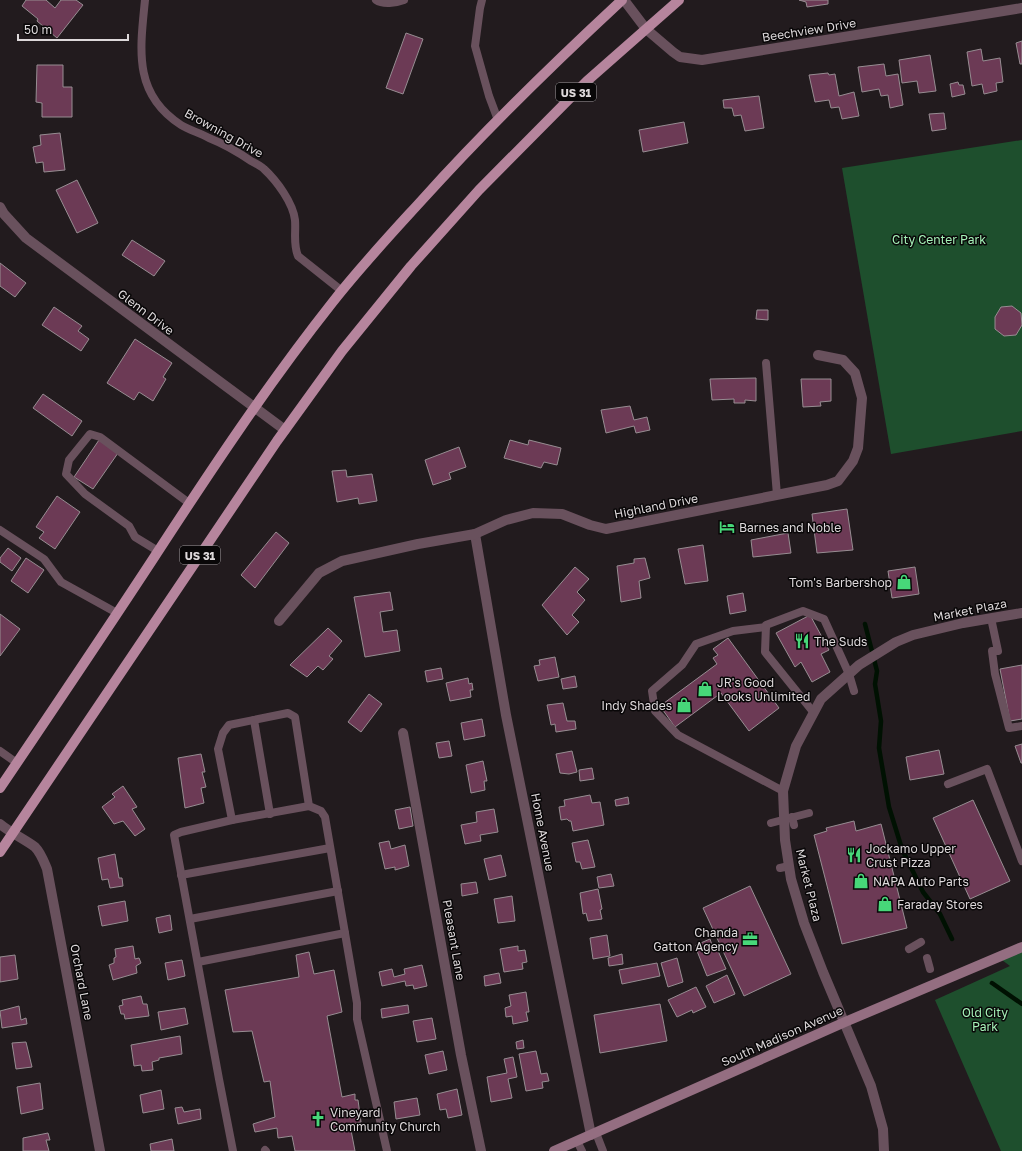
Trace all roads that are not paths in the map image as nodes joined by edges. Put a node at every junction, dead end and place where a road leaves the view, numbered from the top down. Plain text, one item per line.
1 (145, 0) edge
2 (376, 0) edge
3 (404, 0) edge
4 (482, 0) edge
5 (623, 0) edge
6 (679, 0) edge
7 (1022, 8) edge
8 (646, 29) junction
9 (498, 120) junction
10 (0, 207) edge
11 (342, 291) junction
12 (818, 355) dead end
13 (766, 363) dead end
14 (255, 408) junction
15 (285, 430) junction
16 (777, 495) junction
17 (189, 503) junction
18 (0, 530) edge
19 (475, 534) junction
20 (158, 551) junction
21 (117, 613) junction
22 (1022, 613) edge
23 (991, 618) junction
24 (279, 621) dead end
25 (766, 627) junction
26 (849, 674) junction
27 (854, 691) dead end
28 (814, 713) junction
29 (254, 720) junction
30 (1022, 726) edge
31 (403, 732) dead end
32 (0, 751) edge
33 (17, 763) junction
34 (948, 784) dead end
35 (0, 788) edge
36 (783, 791) junction
37 (309, 806) junction
38 (809, 813) dead end
39 (270, 814) junction
40 (232, 820) junction
41 (790, 821) junction
42 (771, 823) dead end
43 (0, 824) edge
44 (12, 834) junction
45 (330, 848) junction
46 (0, 852) edge
47 (1022, 861) edge
48 (181, 875) junction
49 (338, 891) junction
50 (190, 919) junction
51 (345, 933) junction
52 (921, 942) dead end
53 (1022, 947) edge
54 (909, 949) dead end
55 (927, 958) dead end
56 (198, 962) junction
57 (930, 968) dead end
58 (845, 1022) junction
59 (593, 1134) junction
60 (577, 1141) junction
61 (100, 1151) edge
62 (233, 1151) edge
63 (388, 1151) edge
64 (481, 1151) edge
65 (554, 1151) edge
66 (582, 1151) edge
67 (603, 1151) edge
68 (884, 1151) edge

1 - 11 lane, Browning Drive
2 - 3 lane
4 - 9 lane
5 - 8 street, Beechview Drive
5 - 9 main road, US 31
6 - 8 main road, US 31
7 - 8 street, Beechview Drive
8 - 15 main road, US 31
9 - 11 main road, US 31
10 - 14 street, Glenn Drive
11 - 14 main road, US 31
12 - 16 street, Highland Drive
13 - 16 lane
14 - 15 street, Glenn Drive
14 - 17 main road, US 31
15 - 44 main road, US 31
16 - 19 street, Highland Drive
17 - 20 main road, US 31
17 - 20 lane
18 - 21 lane
19 - 24 street, Highland Drive
19 - 59 street, Home Avenue
20 - 21 main road, US 31
21 - 33 main road, US 31
22 - 23 street, Market Plaza
23 - 26 street, Market Plaza
23 - 30 lane
25 - 26 lane
25 - 28 lane
25 - 36 lane
26 - 27 lane
26 - 28 street, Market Plaza
28 - 36 street, Market Plaza
29 - 37 lane
29 - 39 lane
29 - 40 lane
31 - 64 street, Pleasant Lane
32 - 33 lane
33 - 35 main road, US 31
34 - 47 lane
36 - 41 street, Market Plaza
37 - 39 lane
37 - 45 lane
38 - 41 lane
39 - 40 lane
40 - 48 lane
41 - 42 lane
41 - 58 street, Market Plaza
43 - 44 street, Orchard Lane
44 - 46 main road, US 31
44 - 61 street, Orchard Lane
45 - 48 lane
45 - 49 lane
48 - 50 lane
49 - 50 lane
49 - 51 lane
50 - 56 lane
51 - 56 lane
51 - 63 lane
52 - 54 lane
53 - 58 main road, South Madison Avenue
55 - 57 lane
56 - 62 lane
58 - 59 main road, South Madison Avenue
58 - 68 street, Market Plaza
59 - 60 main road, South Madison Avenue
59 - 67 lane
60 - 65 main road, South Madison Avenue
60 - 66 lane

